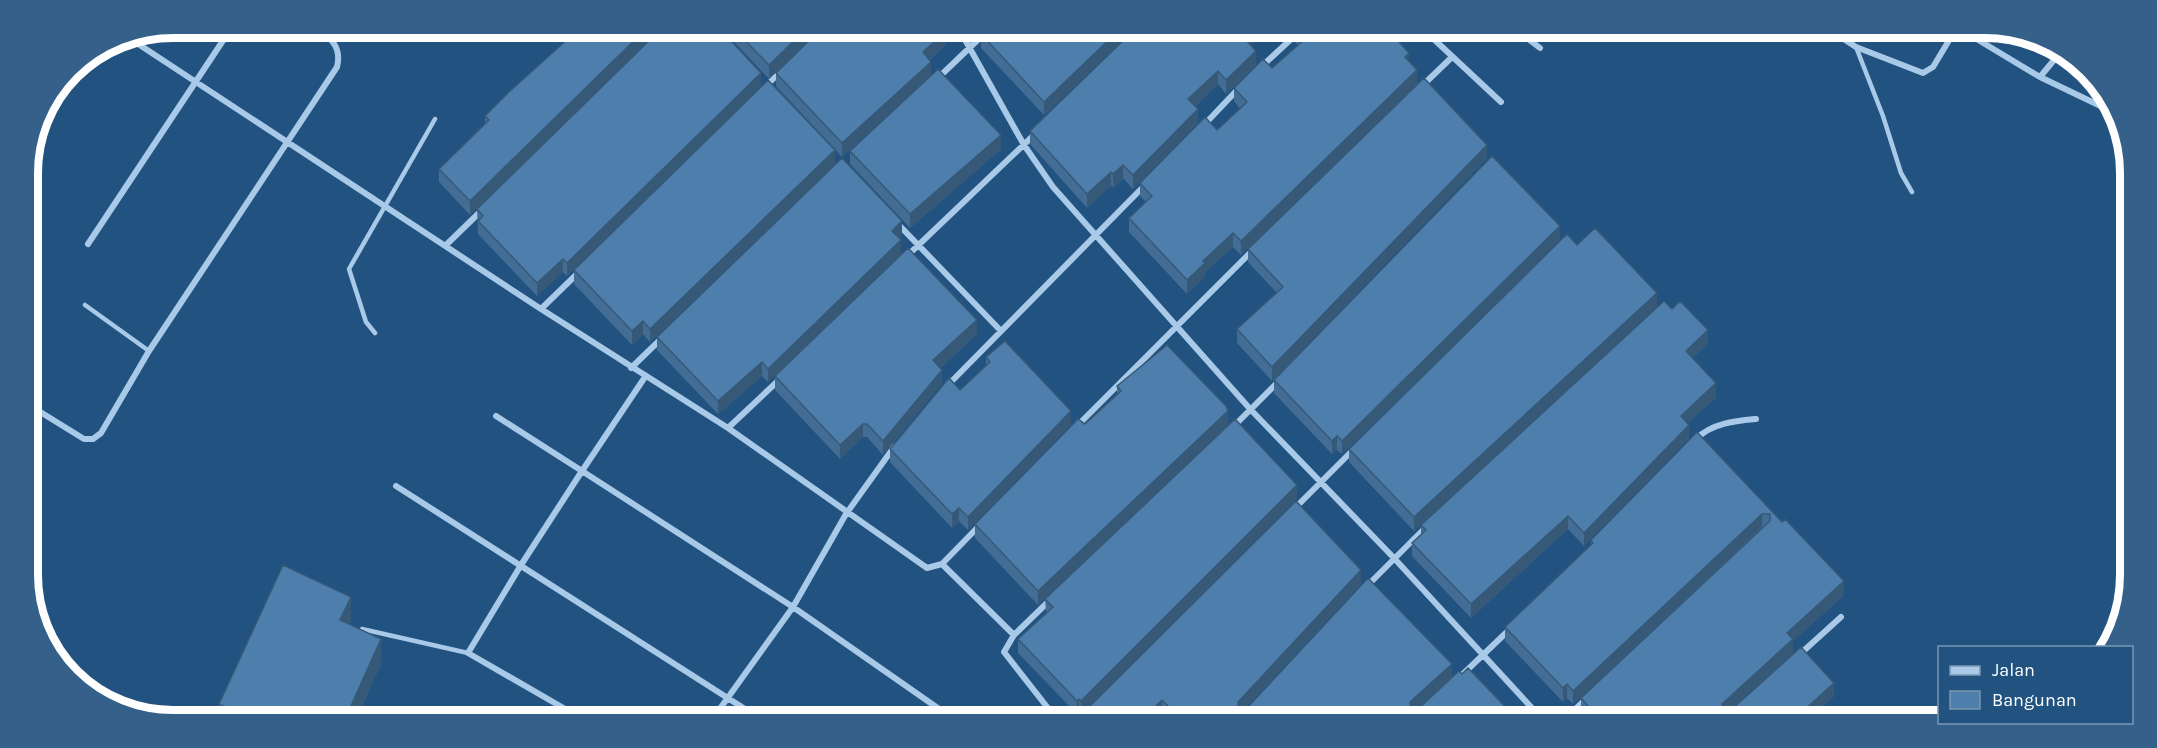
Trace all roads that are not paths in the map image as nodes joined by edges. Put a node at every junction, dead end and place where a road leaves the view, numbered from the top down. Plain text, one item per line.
1 (225, 38) edge
2 (329, 38) edge
3 (963, 38) edge
4 (980, 38) edge
5 (1292, 38) edge
6 (1432, 38) edge
7 (1527, 38) edge
8 (1843, 38) edge
9 (1950, 38) edge
10 (1975, 38) edge
11 (136, 42) edge
12 (1857, 47) junction
13 (1540, 48) dead end
14 (969, 50) junction
15 (1452, 57) junction
16 (2056, 58) edge
17 (784, 69) edge
18 (1254, 74) edge
19 (759, 77) edge
20 (2040, 77) junction
21 (1246, 81) edge
22 (196, 83) junction
23 (766, 85) junction
24 (927, 88) edge
25 (1419, 89) edge
26 (758, 93) edge
27 (774, 93) edge
28 (1501, 102) dead end
29 (2103, 107) edge
30 (435, 119) dead end
31 (1040, 129) edge
32 (1198, 130) edge
33 (288, 143) junction
34 (1024, 145) junction
35 (1151, 179) edge
36 (1912, 192) dead end
37 (487, 205) edge
38 (383, 206) junction
39 (888, 213) edge
40 (1095, 236) junction
41 (88, 244) dead end
42 (1260, 244) edge
43 (919, 245) junction
44 (445, 246) junction
45 (901, 262) edge
46 (582, 268) edge
47 (85, 305) dead end
48 (541, 309) junction
49 (1176, 325) junction
50 (673, 327) edge
51 (1001, 331) junction
52 (375, 333) dead end
53 (149, 351) junction
54 (631, 368) junction
55 (789, 370) edge
56 (1284, 376) edge
57 (645, 377) junction
58 (945, 388) edge
59 (1251, 410) junction
60 (38, 411) edge
61 (496, 416) dead end
62 (1756, 419) dead end
63 (728, 428) junction
64 (1225, 434) edge
65 (1067, 436) edge
66 (900, 440) edge
67 (1363, 441) edge
68 (1692, 443) edge
69 (582, 471) junction
70 (1320, 483) junction
71 (396, 486) dead end
72 (846, 514) junction
73 (1287, 516) edge
74 (1436, 518) edge
75 (984, 521) edge
76 (1393, 557) junction
77 (942, 564) junction
78 (520, 565) junction
79 (1362, 591) edge
80 (1056, 595) edge
81 (793, 607) junction
82 (1841, 617) dead end
83 (1516, 622) edge
84 (362, 629) edge
85 (1014, 635) junction
86 (468, 653) junction
87 (1483, 656) junction
88 (1788, 664) edge
89 (1457, 680) edge
90 (1589, 696) edge
91 (729, 698) junction
92 (567, 710) edge
93 (720, 710) edge
94 (747, 710) edge
95 (941, 710) edge
96 (1045, 710) edge
97 (1534, 710) edge
98 (1574, 710) edge

1 - 22 street
2 - 33 street
3 - 14 street
4 - 14 street
5 - 18 street
6 - 15 street
7 - 13 street
8 - 12 street
9 - 12 street
10 - 20 street
11 - 22 street
12 - 36 lane
14 - 24 street
14 - 34 street
15 - 25 street
15 - 28 street
16 - 20 street
17 - 23 street
19 - 23 street
20 - 29 street
21 - 32 street
22 - 33 street
22 - 41 street
23 - 26 street
23 - 27 street
30 - 38 lane
31 - 34 street
33 - 38 street
33 - 53 street
34 - 40 street
34 - 43 street
35 - 40 street
37 - 44 street
38 - 44 street
38 - 52 lane
39 - 43 street
40 - 49 street
40 - 51 street
42 - 49 street
43 - 45 street
43 - 51 street
44 - 48 street
46 - 48 street
47 - 53 lane
48 - 54 street
49 - 59 street
49 - 65 street
50 - 54 street
51 - 58 street
53 - 60 street
54 - 57 street
55 - 63 street
56 - 59 street
57 - 63 street
57 - 69 street
59 - 64 street
59 - 70 street
61 - 69 street
62 - 68 street
63 - 72 street
66 - 72 street
67 - 70 street
69 - 78 street
69 - 81 street
70 - 73 street
70 - 76 street
71 - 78 street
72 - 77 street
72 - 81 street
74 - 76 street
75 - 77 street
76 - 79 street
76 - 87 street
77 - 85 street
78 - 86 street
78 - 91 street
80 - 85 street
81 - 91 street
81 - 95 street
82 - 88 street
83 - 87 street
84 - 86 lane
85 - 96 street
86 - 92 street
87 - 89 street
87 - 97 street
90 - 98 street
91 - 93 street
91 - 94 street

